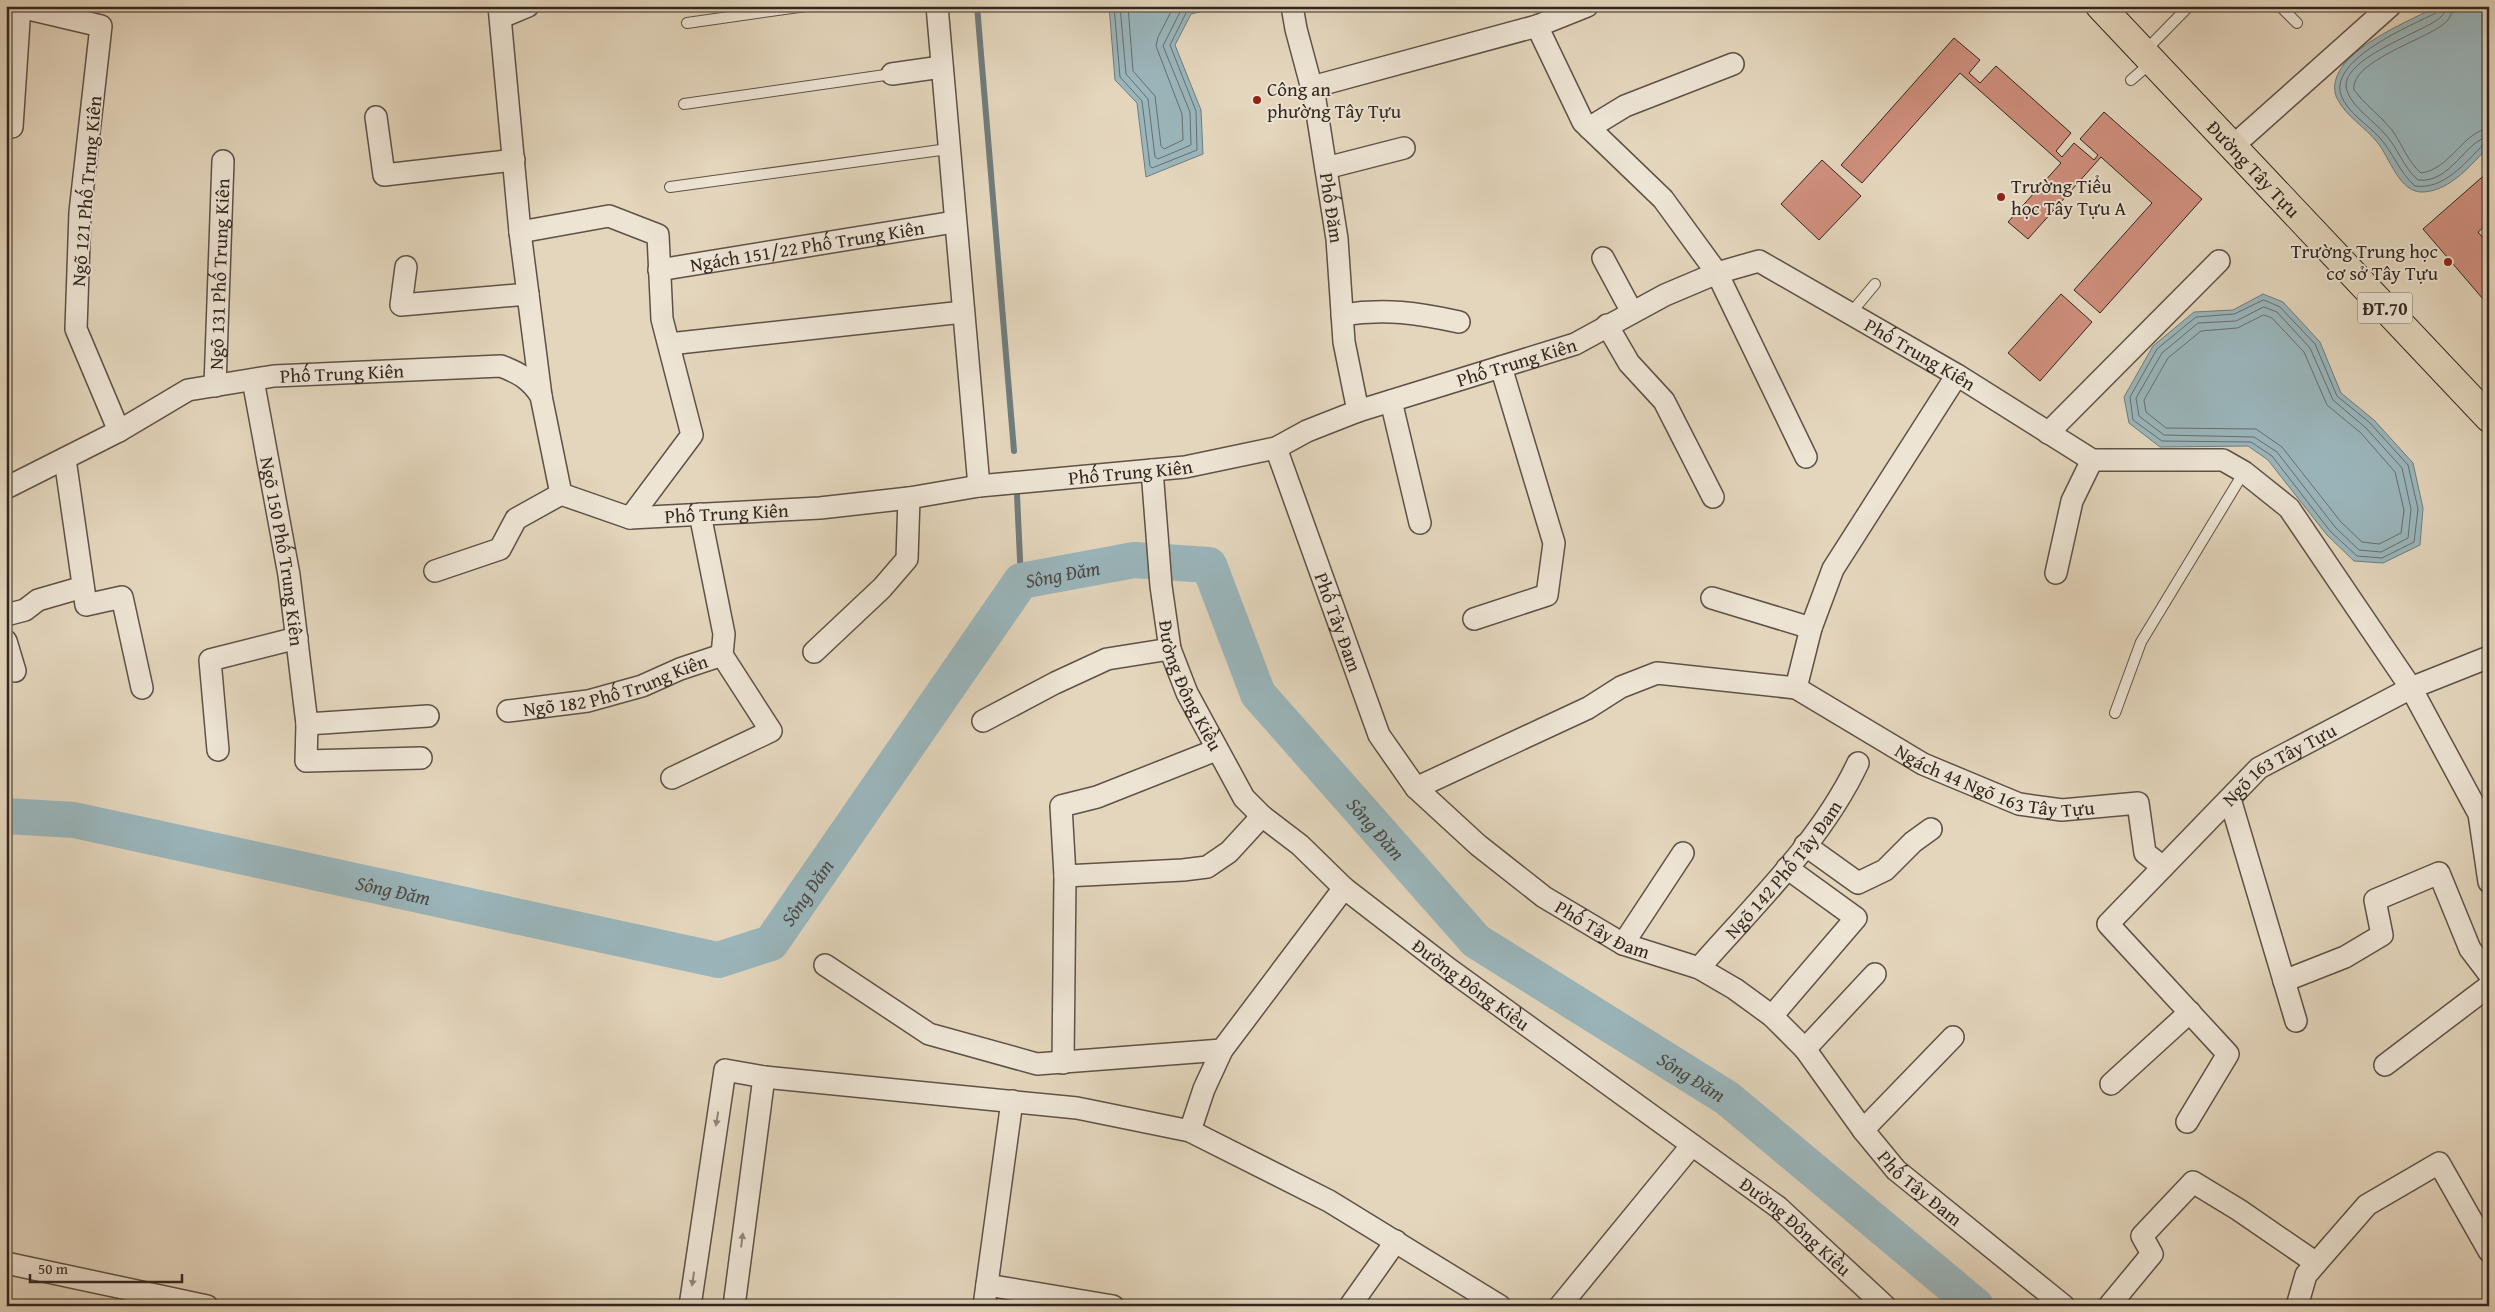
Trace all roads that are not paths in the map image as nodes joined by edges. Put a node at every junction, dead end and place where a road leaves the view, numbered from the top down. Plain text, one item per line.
1 (18, 6) edge
2 (528, 6) edge
3 (806, 6) edge
4 (937, 6) edge
5 (1292, 6) edge
6 (1587, 6) edge
7 (2100, 6) edge
8 (2189, 6) edge
9 (2280, 6) edge
10 (2390, 6) edge
11 (501, 11) edge
12 (687, 23) dead end
13 (2298, 23) dead end
14 (1537, 26) junction
15 (2148, 57) junction
16 (1733, 64) dead end
17 (940, 67) junction
18 (892, 74) joint
19 (2131, 80) dead end
20 (1312, 87) junction
21 (684, 104) dead end
22 (376, 117) dead end
23 (12, 127) dead end
24 (1589, 128) junction
25 (2233, 146) junction
26 (1404, 148) dead end
27 (948, 149) junction
28 (514, 160) junction
29 (223, 161) dead end
30 (1326, 168) junction
31 (670, 186) dead end
32 (954, 222) junction
33 (520, 232) junction
34 (1603, 258) dead end
35 (2219, 261) dead end
36 (406, 267) dead end
37 (659, 270) junction
38 (1717, 273) junction
39 (1875, 284) dead end
40 (528, 294) junction
41 (963, 312) junction
42 (1632, 312) junction
43 (1850, 314) junction
44 (1342, 315) junction
45 (1459, 322) dead end
46 (1607, 325) junction
47 (668, 344) junction
48 (1501, 367) junction
49 (1957, 376) junction
50 (253, 380) junction
51 (215, 386) junction
52 (541, 396) junction
53 (1391, 401) junction
54 (1358, 411) junction
55 (2489, 418) edge
56 (119, 431) junction
57 (2048, 432) junction
58 (1276, 448) junction
59 (1806, 458) dead end
60 (65, 459) junction
61 (2092, 460) junction
62 (1152, 470) junction
63 (2244, 472) junction
64 (983, 486) junction
65 (6, 488) edge
66 (560, 494) junction
67 (909, 498) junction
68 (1712, 498) dead end
69 (700, 514) junction
70 (630, 518) junction
71 (1420, 523) dead end
72 (435, 571) dead end
73 (2056, 573) dead end
74 (83, 587) junction
75 (1712, 598) dead end
76 (6, 615) edge
77 (1474, 619) dead end
78 (1811, 628) junction
79 (297, 638) junction
80 (6, 642) edge
81 (1170, 649) junction
82 (814, 652) dead end
83 (722, 655) junction
84 (2489, 657) edge
85 (15, 671) dead end
86 (142, 688) dead end
87 (1796, 688) junction
88 (2411, 688) junction
89 (508, 711) dead end
90 (2115, 713) dead end
91 (428, 716) dead end
92 (983, 721) dead end
93 (307, 724) junction
94 (218, 750) dead end
95 (1216, 750) junction
96 (421, 758) dead end
97 (1858, 763) dead end
98 (672, 778) dead end
99 (1416, 788) junction
100 (2230, 799) junction
101 (2484, 811) edge
102 (1262, 816) junction
103 (1931, 829) dead end
104 (1805, 845) junction
105 (1683, 853) dead end
106 (2163, 867) junction
107 (1787, 868) junction
108 (1064, 876) junction
109 (2489, 882) edge
110 (1344, 888) junction
111 (1623, 944) junction
112 (825, 965) dead end
113 (1699, 968) junction
114 (1875, 974) dead end
115 (2489, 974) edge
116 (2284, 981) junction
117 (2489, 986) edge
118 (2190, 1012) junction
119 (1772, 1016) junction
120 (2296, 1022) dead end
121 (1953, 1037) dead end
122 (1805, 1049) junction
123 (1222, 1050) junction
124 (1063, 1062) junction
125 (2385, 1065) dead end
126 (764, 1077) junction
127 (2111, 1084) dead end
128 (1012, 1101) junction
129 (2187, 1122) dead end
130 (1863, 1130) junction
131 (1190, 1131) junction
132 (1692, 1145) junction
133 (1396, 1241) junction
134 (2489, 1251) edge
135 (6, 1263) edge
136 (2316, 1263) junction
137 (985, 1296) edge
138 (207, 1306) edge
139 (690, 1306) edge
140 (734, 1306) edge
141 (1113, 1306) edge
142 (1350, 1306) edge
143 (1500, 1306) edge
144 (1560, 1306) edge
145 (1885, 1306) edge
146 (2064, 1306) edge
147 (2109, 1306) edge
148 (2297, 1306) edge

1 - 23 street
1 - 56 street, Ngõ 121 Phố Trung Kiên
2 - 11 street
3 - 12 lane
4 - 17 street
5 - 20 street, Phố Đăm
6 - 14 street
7 - 15 main road, Đường Tây Tựu / ĐT.70
8 - 15 lane
9 - 13 lane
10 - 25 street
11 - 28 street
14 - 20 street
14 - 24 street
15 - 19 lane
15 - 25 main road, Đường Tây Tựu / ĐT.70
16 - 24 street
17 - 18 street
17 - 27 street
18 - 21 lane
20 - 30 street, Phố Đăm
22 - 28 street
24 - 38 street
25 - 55 main road, Đường Tây Tựu / ĐT.70
26 - 30 street
27 - 31 lane
27 - 32 street
28 - 33 street
29 - 51 street, Ngõ 131 Phố Trung Kiên
30 - 44 street, Phố Đăm
32 - 37 street, Ngách 151/22 Phố Trung Kiên
32 - 41 street
33 - 37 street
33 - 40 street
34 - 42 street
35 - 57 street
36 - 40 street
37 - 47 street
38 - 42 street, Phố Trung Kiên
38 - 43 street, Phố Trung Kiên
38 - 59 street
39 - 43 lane
40 - 52 street
41 - 47 street
41 - 64 street
42 - 46 street, Phố Trung Kiên
43 - 49 street, Phố Trung Kiên
44 - 45 street
44 - 54 street, Phố Đăm
46 - 48 street, Phố Trung Kiên
46 - 68 street
47 - 70 street
48 - 53 street, Phố Trung Kiên
48 - 77 street
49 - 57 street, Phố Trung Kiên
49 - 78 street
50 - 51 street, Phố Trung Kiên
50 - 52 street, Phố Trung Kiên
50 - 79 street, Ngõ 150 Phố Trung Kiên
51 - 56 street, Phố Trung Kiên
52 - 66 street, Phố Trung Kiên
53 - 54 street, Phố Trung Kiên
53 - 71 street
54 - 58 street, Phố Trung Kiên
56 - 60 street, Phố Trung Kiên
57 - 61 street, Phố Trung Kiên
58 - 62 street, Phố Trung Kiên
58 - 99 street, Phố Tây Đam
60 - 65 street, Phố Trung Kiên
60 - 74 street
61 - 63 street
61 - 73 street
62 - 64 street, Phố Trung Kiên
62 - 81 street, Đường Đông Kiều
63 - 88 street
63 - 90 lane
64 - 67 street, Phố Trung Kiên
66 - 70 street, Phố Trung Kiên
66 - 72 street
67 - 69 street, Phố Trung Kiên
67 - 82 street
69 - 70 street, Phố Trung Kiên
69 - 83 street
74 - 76 street
74 - 86 street
75 - 78 street
78 - 87 street
79 - 93 street, Ngõ 150 Phố Trung Kiên
79 - 94 street
80 - 85 street
81 - 92 street
81 - 95 street, Đường Đông Kiều
83 - 89 street, Ngõ 182 Phố Trung Kiên
83 - 98 street
84 - 88 street, Ngõ 163 Tây Tựu
87 - 99 street
87 - 106 street, Ngách 44 Ngõ 163 Tây Tựu
88 - 100 street, Ngõ 163 Tây Tựu
88 - 101 street
91 - 93 street
93 - 96 street, Ngõ 150 Phố Trung Kiên
95 - 102 street, Đường Đông Kiều
95 - 108 street
97 - 104 street, Ngõ 142 Phố Tây Đam
99 - 111 street, Phố Tây Đam
100 - 106 street, Ngõ 163 Tây Tựu
100 - 116 street
101 - 109 street
102 - 108 street
102 - 110 street, Đường Đông Kiều
103 - 104 street
104 - 107 street, Ngõ 142 Phố Tây Đam
105 - 111 street
106 - 118 street, Ngõ 163 Tây Tựu
107 - 113 street, Ngõ 142 Phố Tây Đam
107 - 119 street
108 - 124 street
110 - 123 street
110 - 132 street, Đường Đông Kiều
111 - 113 street, Phố Tây Đam
112 - 124 street
113 - 119 street, Phố Tây Đam
114 - 122 street
115 - 116 street
116 - 120 street
117 - 125 street
118 - 127 street
118 - 129 street
119 - 122 street, Phố Tây Đam
121 - 130 street
122 - 130 street, Phố Tây Đam
123 - 124 street
123 - 131 street
126 - 128 street
126 -> 139 street
140 -> 126 street
128 - 131 street
128 - 137 street
130 - 146 street, Phố Tây Đam
131 - 133 street
132 - 144 street
132 - 145 street, Đường Đông Kiều
133 - 142 street
133 - 143 street
134 - 136 street
135 - 138 street
136 - 147 street
136 - 148 street
137 - 141 street

